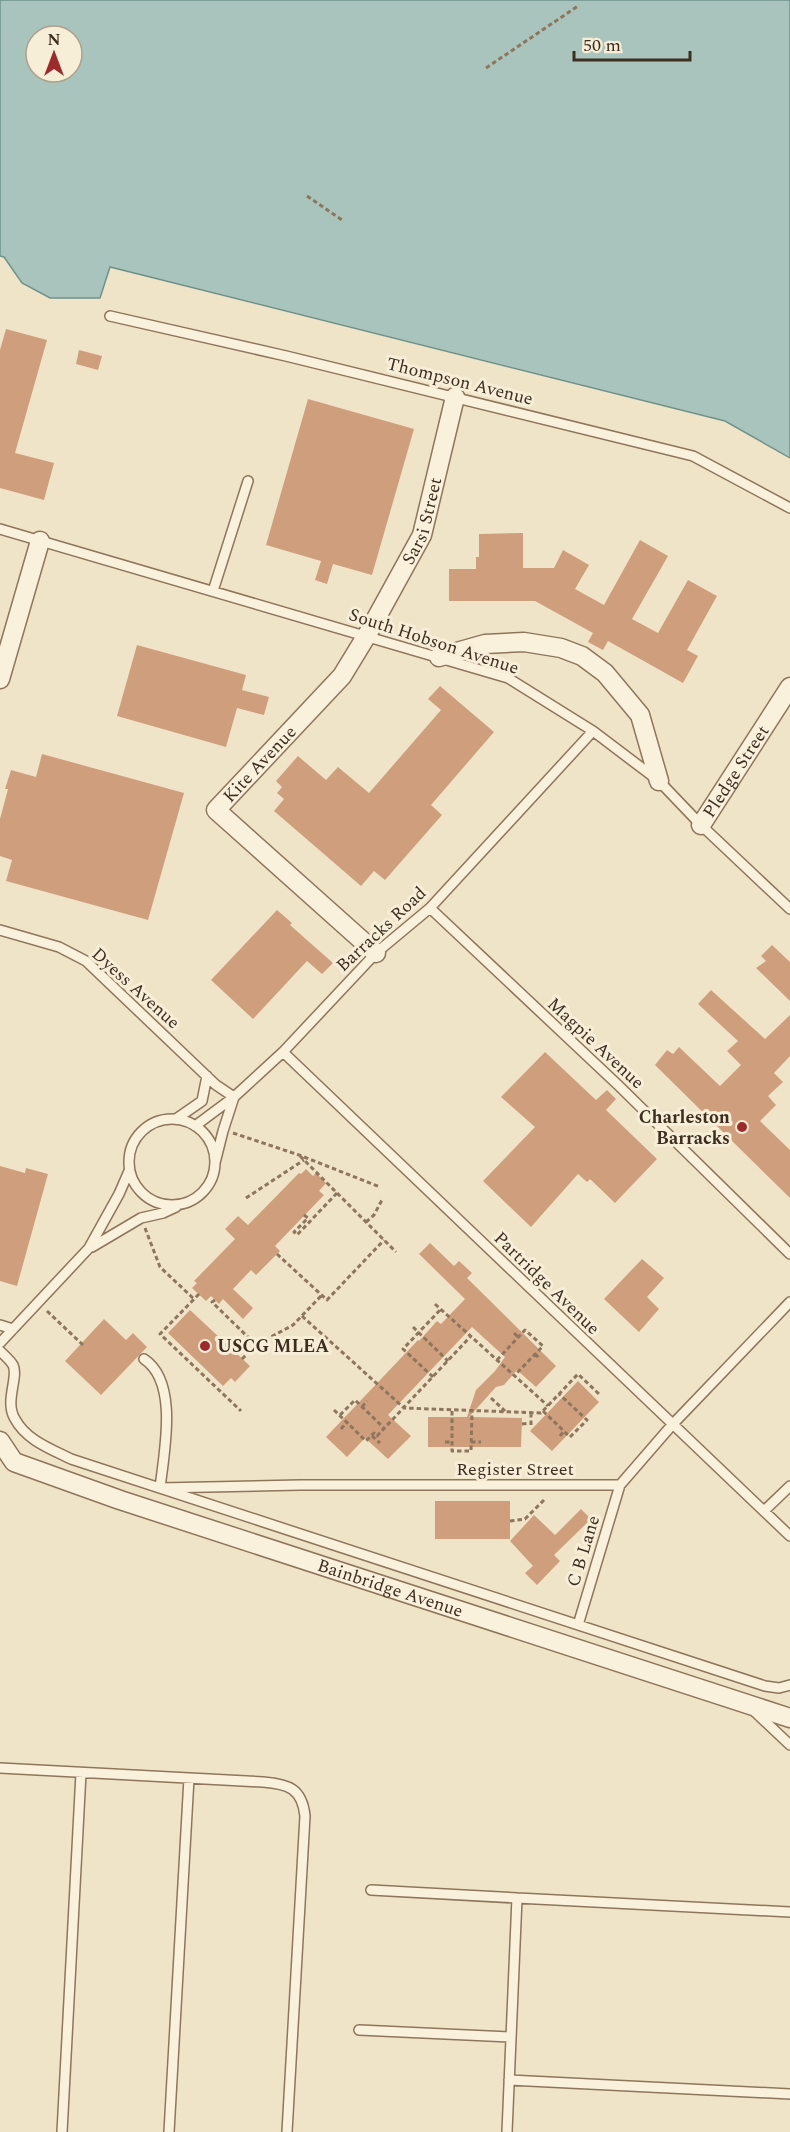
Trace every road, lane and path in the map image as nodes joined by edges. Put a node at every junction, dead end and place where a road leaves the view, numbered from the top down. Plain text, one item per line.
1 (578, 6) dead end
2 (486, 68) dead end
3 (307, 196) dead end
4 (342, 219) dead end
5 (110, 316) dead end
6 (454, 397) junction
7 (248, 481) dead end
8 (790, 508) edge
9 (0, 529) edge
10 (40, 541) junction
11 (213, 591) junction
12 (367, 635) junction
13 (439, 657) junction
14 (0, 679) edge
15 (790, 687) edge
16 (593, 730) junction
17 (659, 782) junction
18 (701, 825) junction
19 (430, 908) junction
20 (790, 909) edge
21 (0, 930) edge
22 (376, 953) junction
23 (283, 1052) junction
24 (207, 1076) junction
25 (234, 1097) junction
26 (176, 1119) junction
27 (195, 1126) junction
28 (228, 1132) dead end
29 (299, 1155) junction
30 (304, 1160) junction
31 (214, 1163) junction
32 (129, 1171) junction
33 (380, 1187) dead end
34 (337, 1193) junction
35 (246, 1198) dead end
36 (383, 1198) dead end
37 (185, 1203) junction
38 (304, 1215) dead end
39 (366, 1222) junction
40 (144, 1225) dead end
41 (384, 1240) junction
42 (89, 1248) junction
43 (396, 1252) dead end
44 (277, 1254) dead end
45 (790, 1254) edge
46 (199, 1294) dead end
47 (322, 1295) junction
48 (194, 1299) junction
49 (214, 1300) dead end
50 (790, 1302) edge
51 (435, 1304) dead end
52 (441, 1310) junction
53 (47, 1311) dead end
54 (302, 1316) junction
55 (0, 1325) edge
56 (413, 1327) dead end
57 (13, 1329) junction
58 (419, 1333) junction
59 (514, 1333) dead end
60 (471, 1336) junction
61 (518, 1338) junction
62 (0, 1343) edge
63 (83, 1345) dead end
64 (256, 1345) junction
65 (0, 1351) edge
66 (535, 1354) junction
67 (144, 1359) dead end
68 (242, 1359) dead end
69 (540, 1359) dead end
70 (497, 1360) junction
71 (448, 1361) junction
72 (514, 1376) junction
73 (433, 1377) junction
74 (559, 1394) junction
75 (491, 1398) dead end
76 (595, 1398) dead end
77 (367, 1401) dead end
78 (548, 1406) junction
79 (362, 1407) junction
80 (404, 1408) junction
81 (334, 1410) dead end
82 (452, 1410) junction
83 (241, 1411) dead end
84 (472, 1411) junction
85 (543, 1411) junction
86 (506, 1412) junction
87 (531, 1413) junction
88 (340, 1415) junction
89 (347, 1422) junction
90 (522, 1424) dead end
91 (672, 1425) junction
92 (384, 1428) junction
93 (341, 1429) dead end
94 (564, 1431) junction
95 (372, 1436) junction
96 (560, 1436) dead end
97 (0, 1441) edge
98 (445, 1442) dead end
99 (452, 1442) junction
100 (471, 1442) junction
101 (481, 1442) dead end
102 (380, 1443) dead end
103 (7, 1460) edge
104 (558, 1485) junction
105 (620, 1485) junction
106 (790, 1486) edge
107 (160, 1488) junction
108 (764, 1511) junction
109 (510, 1521) dead end
110 (790, 1536) edge
111 (578, 1625) junction
112 (790, 1685) edge
113 (745, 1703) junction
114 (790, 1718) edge
115 (790, 1745) edge
116 (0, 1768) edge
117 (81, 1773) junction
118 (189, 1778) junction
119 (371, 1890) dead end
120 (517, 1898) junction
121 (790, 1912) edge
122 (358, 2030) dead end
123 (511, 2037) junction
124 (509, 2080) junction
125 (790, 2094) edge
126 (62, 2132) edge
127 (169, 2132) edge
128 (288, 2132) edge
129 (507, 2132) edge

1 - 2 path
3 - 4 path
5 - 6 lane, Thompson Avenue
6 - 8 lane, Thompson Avenue
6 - 12 street, Sarsi Street
7 - 11 lane
9 - 10 lane, South Hobson Avenue
10 - 11 lane, South Hobson Avenue
10 - 14 street
11 - 12 lane, South Hobson Avenue
12 - 13 lane, South Hobson Avenue
12 - 22 street, Kite Avenue
13 - 16 lane, South Hobson Avenue
13 - 17 street
15 - 18 street, Pledge Street
16 - 17 lane, South Hobson Avenue
16 - 19 lane, Barracks Road
17 - 18 lane, South Hobson Avenue
18 - 20 lane, South Hobson Avenue
19 - 22 lane, Barracks Road
19 - 45 lane, Magpie Avenue
21 - 24 lane, Dyess Avenue
22 - 23 lane, Barracks Road
23 - 25 lane, Barracks Road
23 - 91 lane, Partridge Avenue
24 - 25 lane, Dyess Avenue
24 - 26 lane
25 - 27 lane
25 - 31 lane, Barracks Road
26 - 27 lane
26 - 32 lane
27 - 31 lane
28 - 29 path
29 - 30 path
29 - 33 path
30 - 34 path
30 - 35 path
31 - 37 lane
32 - 37 lane
32 - 42 lane
34 - 38 path
34 - 39 path
36 - 39 path
37 - 42 lane
39 - 41 path
40 - 48 path
41 - 43 path
41 - 47 path
42 - 57 lane
44 - 47 path
46 - 48 path
47 - 54 path
48 - 83 path
49 - 64 path
50 - 91 lane
51 - 52 path
52 - 58 path
52 - 60 path
53 - 63 path
54 - 64 path
54 - 80 path
55 - 57 lane
56 - 58 path
57 - 62 lane
58 - 71 path
58 - 73 path
59 - 61 path
60 - 70 path
60 - 71 path
61 - 66 path
61 - 70 path
64 - 68 path
65 - 107 lane
66 - 69 path
66 - 72 path
67 - 107 lane
70 - 72 path
71 - 73 path
72 - 78 path
73 - 80 path
74 - 76 path
74 - 78 path
74 - 94 path
75 - 86 path
77 - 79 path
78 - 85 path
79 - 88 path
79 - 92 path
80 - 82 path
80 - 92 path
81 - 88 path
82 - 84 path
82 - 99 path
84 - 86 path
84 - 100 path
85 - 87 path
85 - 94 path
86 - 87 path
87 - 90 path
88 - 89 path
89 - 93 path
89 - 95 path
91 - 105 lane
91 - 108 lane, Partridge Avenue
92 - 95 path
94 - 96 path
95 - 102 path
97 - 103 street, Bainbridge Avenue
98 - 99 path
99 - 100 path
100 - 101 path
103 - 113 street, Bainbridge Avenue
104 - 105 lane, Register Street
104 - 107 lane, Register Street
104 - 109 path
105 - 111 lane, C B Lane
106 - 108 lane
107 - 111 lane
108 - 110 lane, Partridge Avenue
111 - 112 lane
113 - 114 street, Bainbridge Avenue
113 - 115 lane
116 - 117 lane
117 - 118 lane
117 - 126 lane
118 - 127 lane
118 - 128 lane
119 - 120 lane
120 - 121 lane
120 - 123 lane
122 - 123 lane
123 - 124 lane
124 - 125 lane
124 - 129 lane

